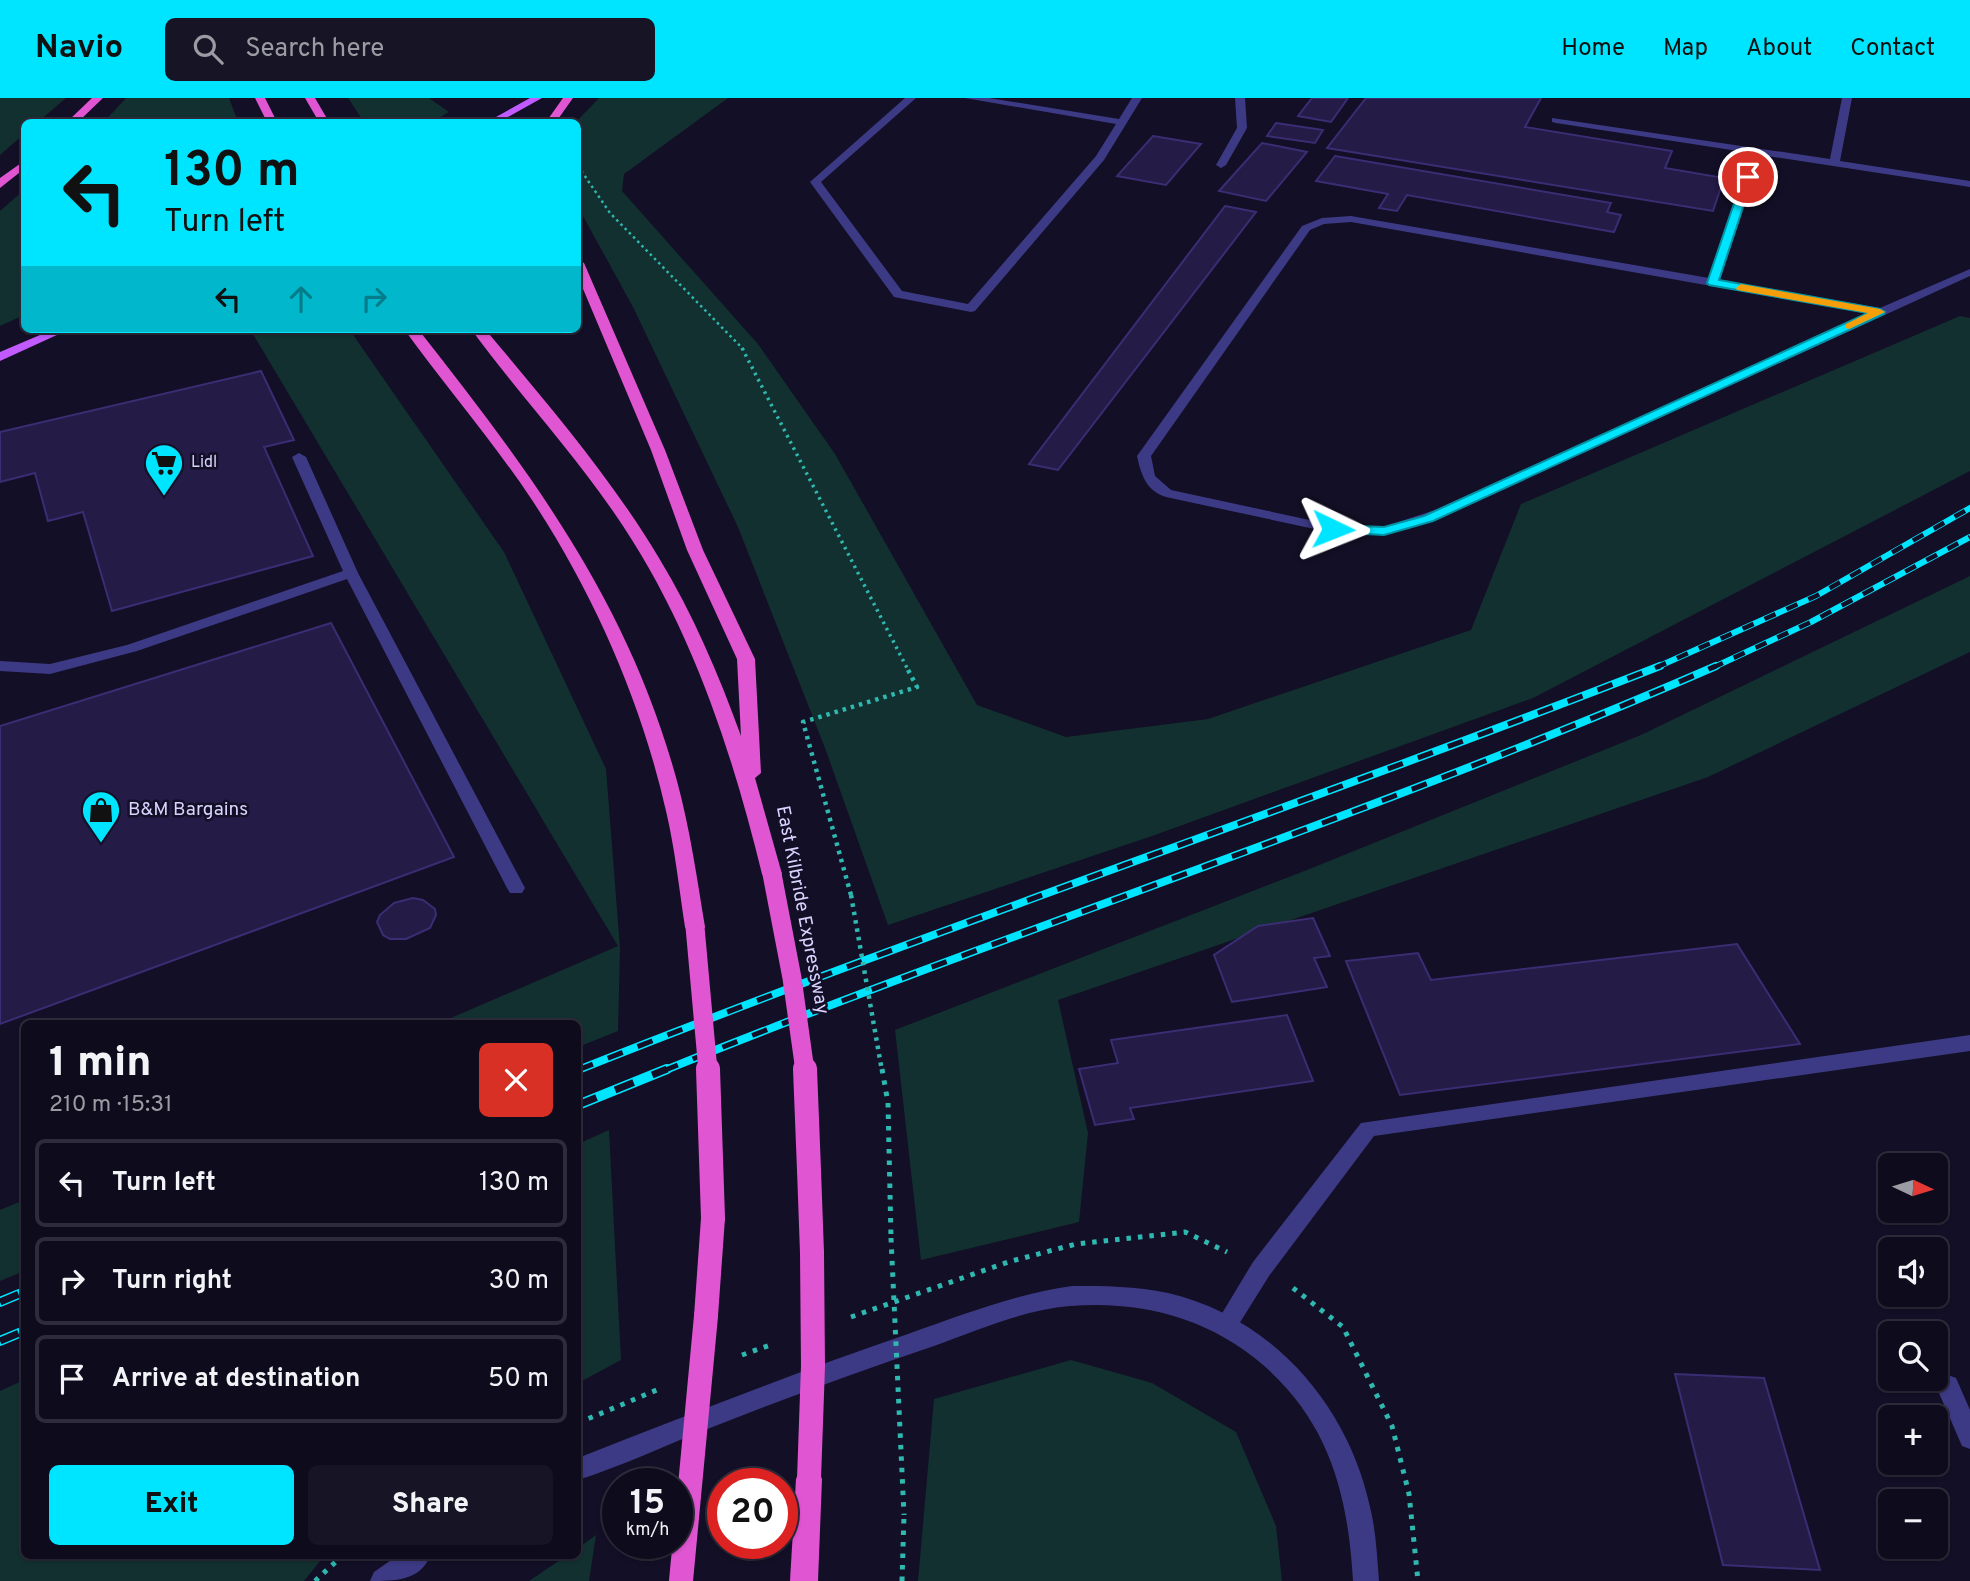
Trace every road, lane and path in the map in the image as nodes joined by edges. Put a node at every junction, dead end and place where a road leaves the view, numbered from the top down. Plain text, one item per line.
1 (98, 98) edge
2 (260, 98) edge
3 (310, 98) edge
4 (537, 98) edge
5 (568, 98) edge
6 (911, 98) edge
7 (970, 98) edge
8 (1137, 98) edge
9 (1240, 98) edge
10 (1847, 98) edge
11 (75, 119) edge
12 (270, 119) edge
13 (322, 119) edge
14 (498, 119) edge
15 (553, 119) edge
16 (1556, 120) dead end
17 (1122, 122) junction
18 (1757, 151) junction
19 (1834, 163) junction
20 (1221, 165) dead end
21 (21, 166) edge
22 (581, 170) edge
23 (0, 184) edge
24 (1970, 184) edge
25 (581, 269) edge
26 (1970, 272) edge
27 (1713, 283) junction
28 (1880, 312) junction
29 (55, 333) edge
30 (414, 333) edge
31 (481, 333) edge
32 (0, 357) edge
33 (299, 457) dead end
34 (351, 573) junction
35 (0, 666) edge
36 (753, 795) junction
37 (516, 888) dead end
38 (1970, 1043) edge
39 (1226, 1325) junction
40 (1343, 1327) dead end
41 (1948, 1386) dead end
42 (1970, 1438) edge
43 (581, 1468) edge
44 (339, 1559) edge
45 (414, 1559) edge
46 (315, 1581) edge
47 (383, 1581) edge
48 (681, 1581) edge
49 (804, 1581) edge
50 (902, 1581) edge
51 (1366, 1581) edge
52 (1418, 1581) edge

1 - 11 highway
2 - 12 highway
3 - 13 highway
4 - 14 main road
5 - 15 highway
6 - 17 street
7 - 17 street
8 - 17 street
9 - 20 street
10 - 19 street
16 - 18 street
18 - 19 street
18 - 27 street
19 - 24 street
21 - 23 highway
22 - 50 path, bridge
25 - 36 highway
26 - 28 street
27 - 28 street
27 - 28 street
29 - 32 main road
30 - 48 highway, bridge
31 - 36 highway, East Kilbride Expressway
33 - 34 street
34 - 35 street
34 - 37 street
36 - 49 highway, East Kilbride Expressway, bridge
38 - 39 street
39 - 43 street
39 - 51 street
40 - 52 path
41 - 42 street
44 - 46 path
45 - 47 street

